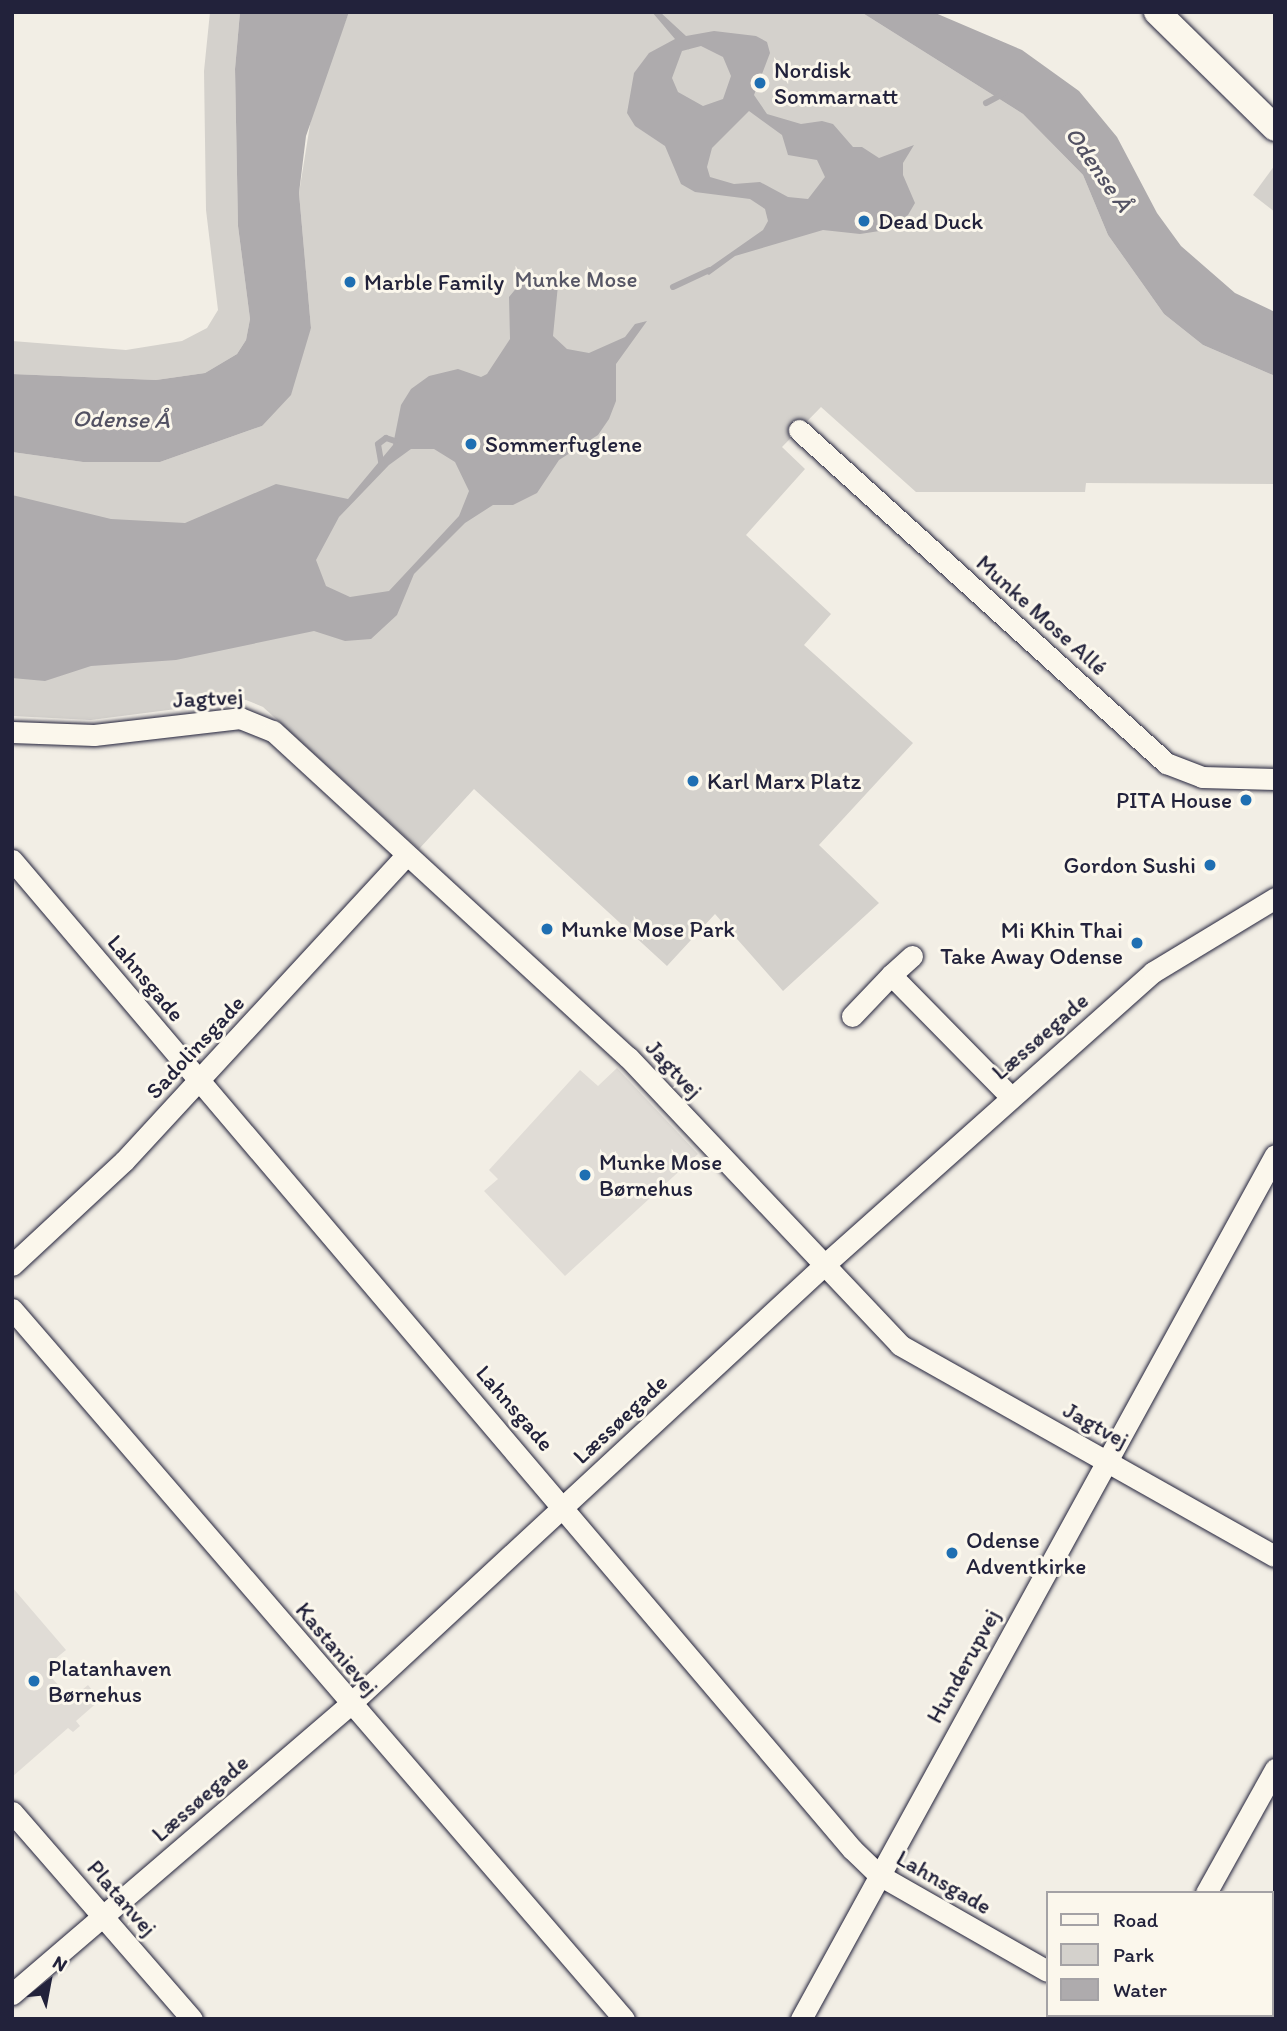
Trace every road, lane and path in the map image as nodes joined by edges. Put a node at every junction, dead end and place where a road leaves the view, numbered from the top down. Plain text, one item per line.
1 (1157, 12) edge
2 (1275, 128) edge
3 (800, 430) dead end
4 (12, 732) edge
5 (1275, 779) edge
6 (406, 855) junction
7 (12, 860) edge
8 (1275, 898) edge
9 (912, 956) dead end
10 (891, 975) junction
11 (852, 1016) dead end
12 (199, 1081) junction
13 (1010, 1096) junction
14 (1275, 1155) edge
15 (12, 1265) edge
16 (823, 1266) junction
17 (12, 1309) edge
18 (1105, 1461) junction
19 (565, 1506) junction
20 (1275, 1556) edge
21 (349, 1705) junction
22 (1275, 1769) edge
23 (12, 1812) edge
24 (879, 1875) junction
25 (1207, 1891) edge
26 (102, 1916) junction
27 (1046, 1970) edge
28 (12, 1994) edge
29 (192, 2019) edge
30 (624, 2019) edge
31 (801, 2019) edge

1 - 2 main road
3 - 5 street, Munke Mose Allé
4 - 6 street, Jagtvej
6 - 12 street, Sadolinsgade
6 - 16 street, Jagtvej
7 - 12 street, Lahnsgade
8 - 13 street, Læssøegade
9 - 10 street
10 - 11 street
10 - 13 street
12 - 15 street, Sadolinsgade
12 - 19 street, Lahnsgade
13 - 16 street, Læssøegade
14 - 18 street, Hunderupvej
16 - 18 street, Jagtvej
16 - 19 street, Læssøegade
17 - 21 street, Kastanievej
18 - 20 street, Jagtvej
18 - 24 street, Hunderupvej
19 - 21 street, Læssøegade
19 - 24 street, Lahnsgade
21 - 26 street, Læssøegade
21 - 30 street, Kastanievej
22 - 25 street
23 - 26 street, Platanvej
24 - 27 street, Lahnsgade
24 - 31 street, Hunderupvej
26 - 28 street, Læssøegade
26 - 29 street, Platanvej

